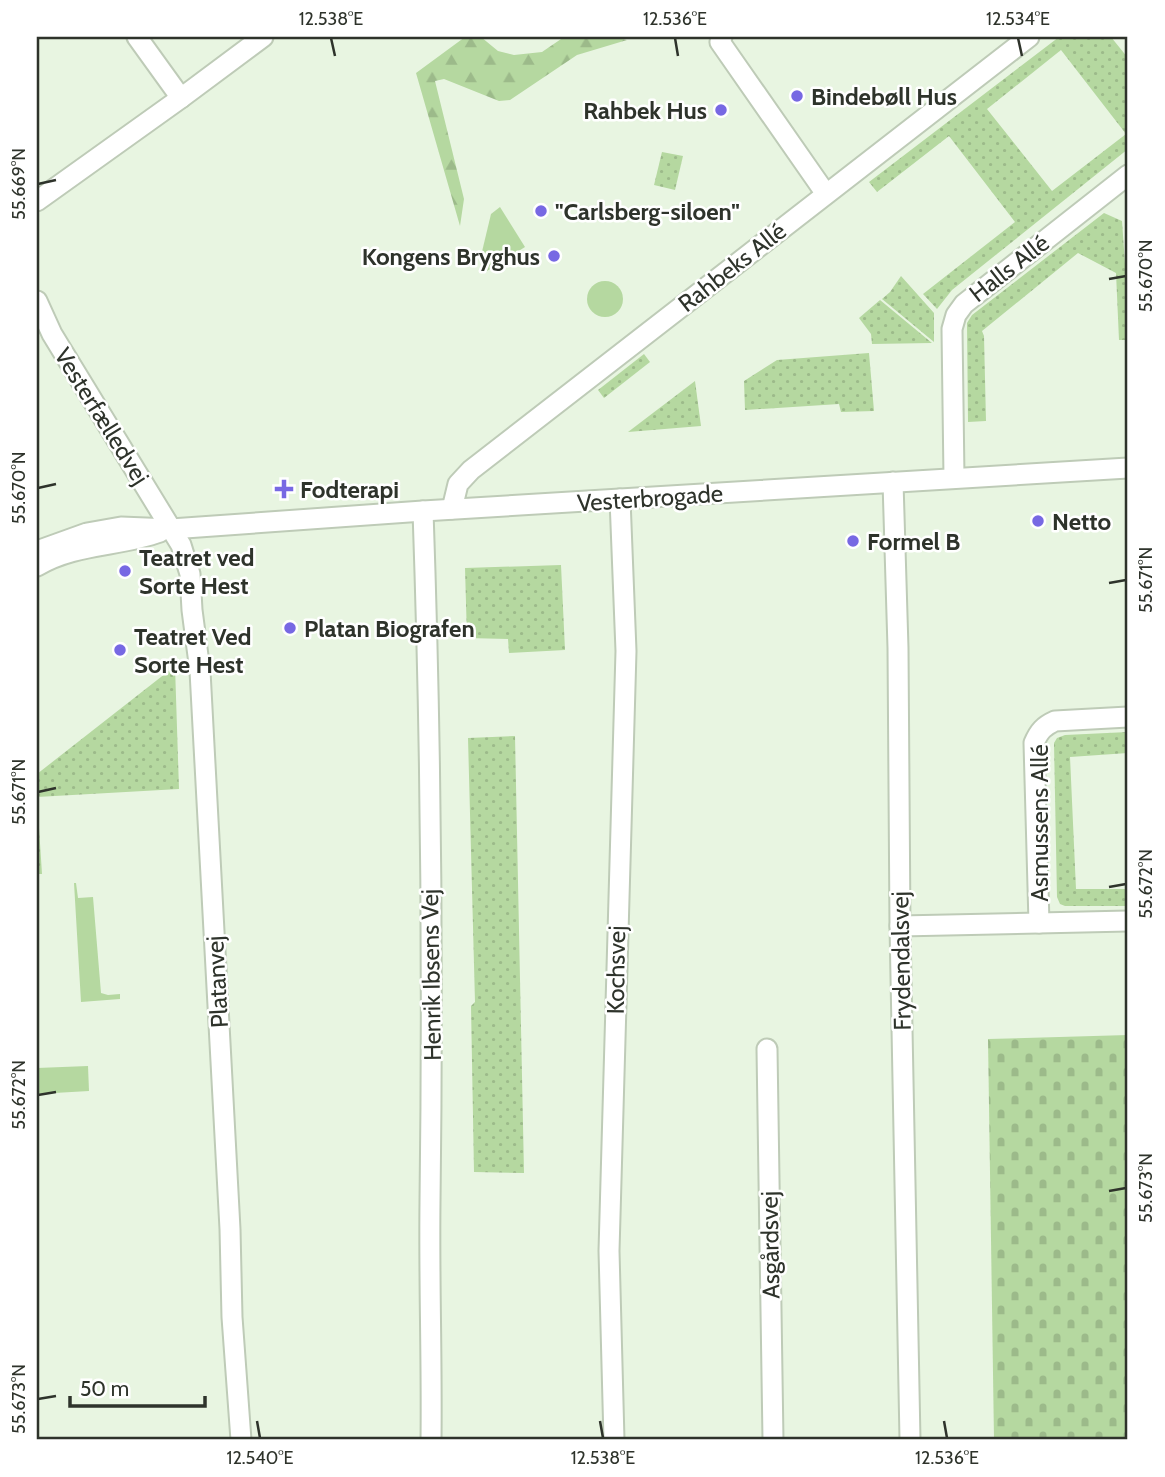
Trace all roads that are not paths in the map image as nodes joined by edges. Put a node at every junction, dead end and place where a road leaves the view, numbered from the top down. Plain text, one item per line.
1 (137, 37) edge
2 (263, 37) edge
3 (1029, 37) edge
4 (719, 38) edge
5 (181, 99) junction
6 (1128, 176) edge
7 (826, 194) junction
8 (37, 201) edge
9 (37, 301) edge
10 (1128, 468) edge
11 (954, 478) junction
12 (893, 482) junction
13 (620, 499) junction
14 (452, 509) junction
15 (423, 511) junction
16 (171, 529) junction
17 (37, 551) edge
18 (37, 566) edge
19 (1128, 717) edge
20 (1128, 921) edge
21 (1040, 923) junction
22 (900, 926) junction
23 (768, 1049) dead end
24 (241, 1440) edge
25 (432, 1440) edge
26 (614, 1440) edge
27 (773, 1440) edge
28 (910, 1440) edge

1 - 5 street
2 - 5 street
3 - 7 street, Rahbeks Allé
4 - 7 street
5 - 8 street
6 - 11 street, Halls Allé
7 - 14 street, Rahbeks Allé
9 - 16 street, Vesterfælledvej
10 - 11 street, Vesterbrogade
11 - 12 street, Vesterbrogade
12 - 13 street, Vesterbrogade
12 - 22 street, Frydendalsvej
13 - 14 street, Vesterbrogade
13 - 26 street, Kochsvej
14 - 15 street, Vesterbrogade
15 - 16 street, Vesterbrogade
15 - 25 street, Henrik Ibsens Vej
16 - 17 street, Vesterbrogade
16 - 18 street, Vesterbrogade
16 - 24 street, Platanvej
19 - 21 street, Asmussens Allé
20 - 21 street
21 - 22 street
22 - 28 street, Frydendalsvej
23 - 27 street, Asgårdsvej

